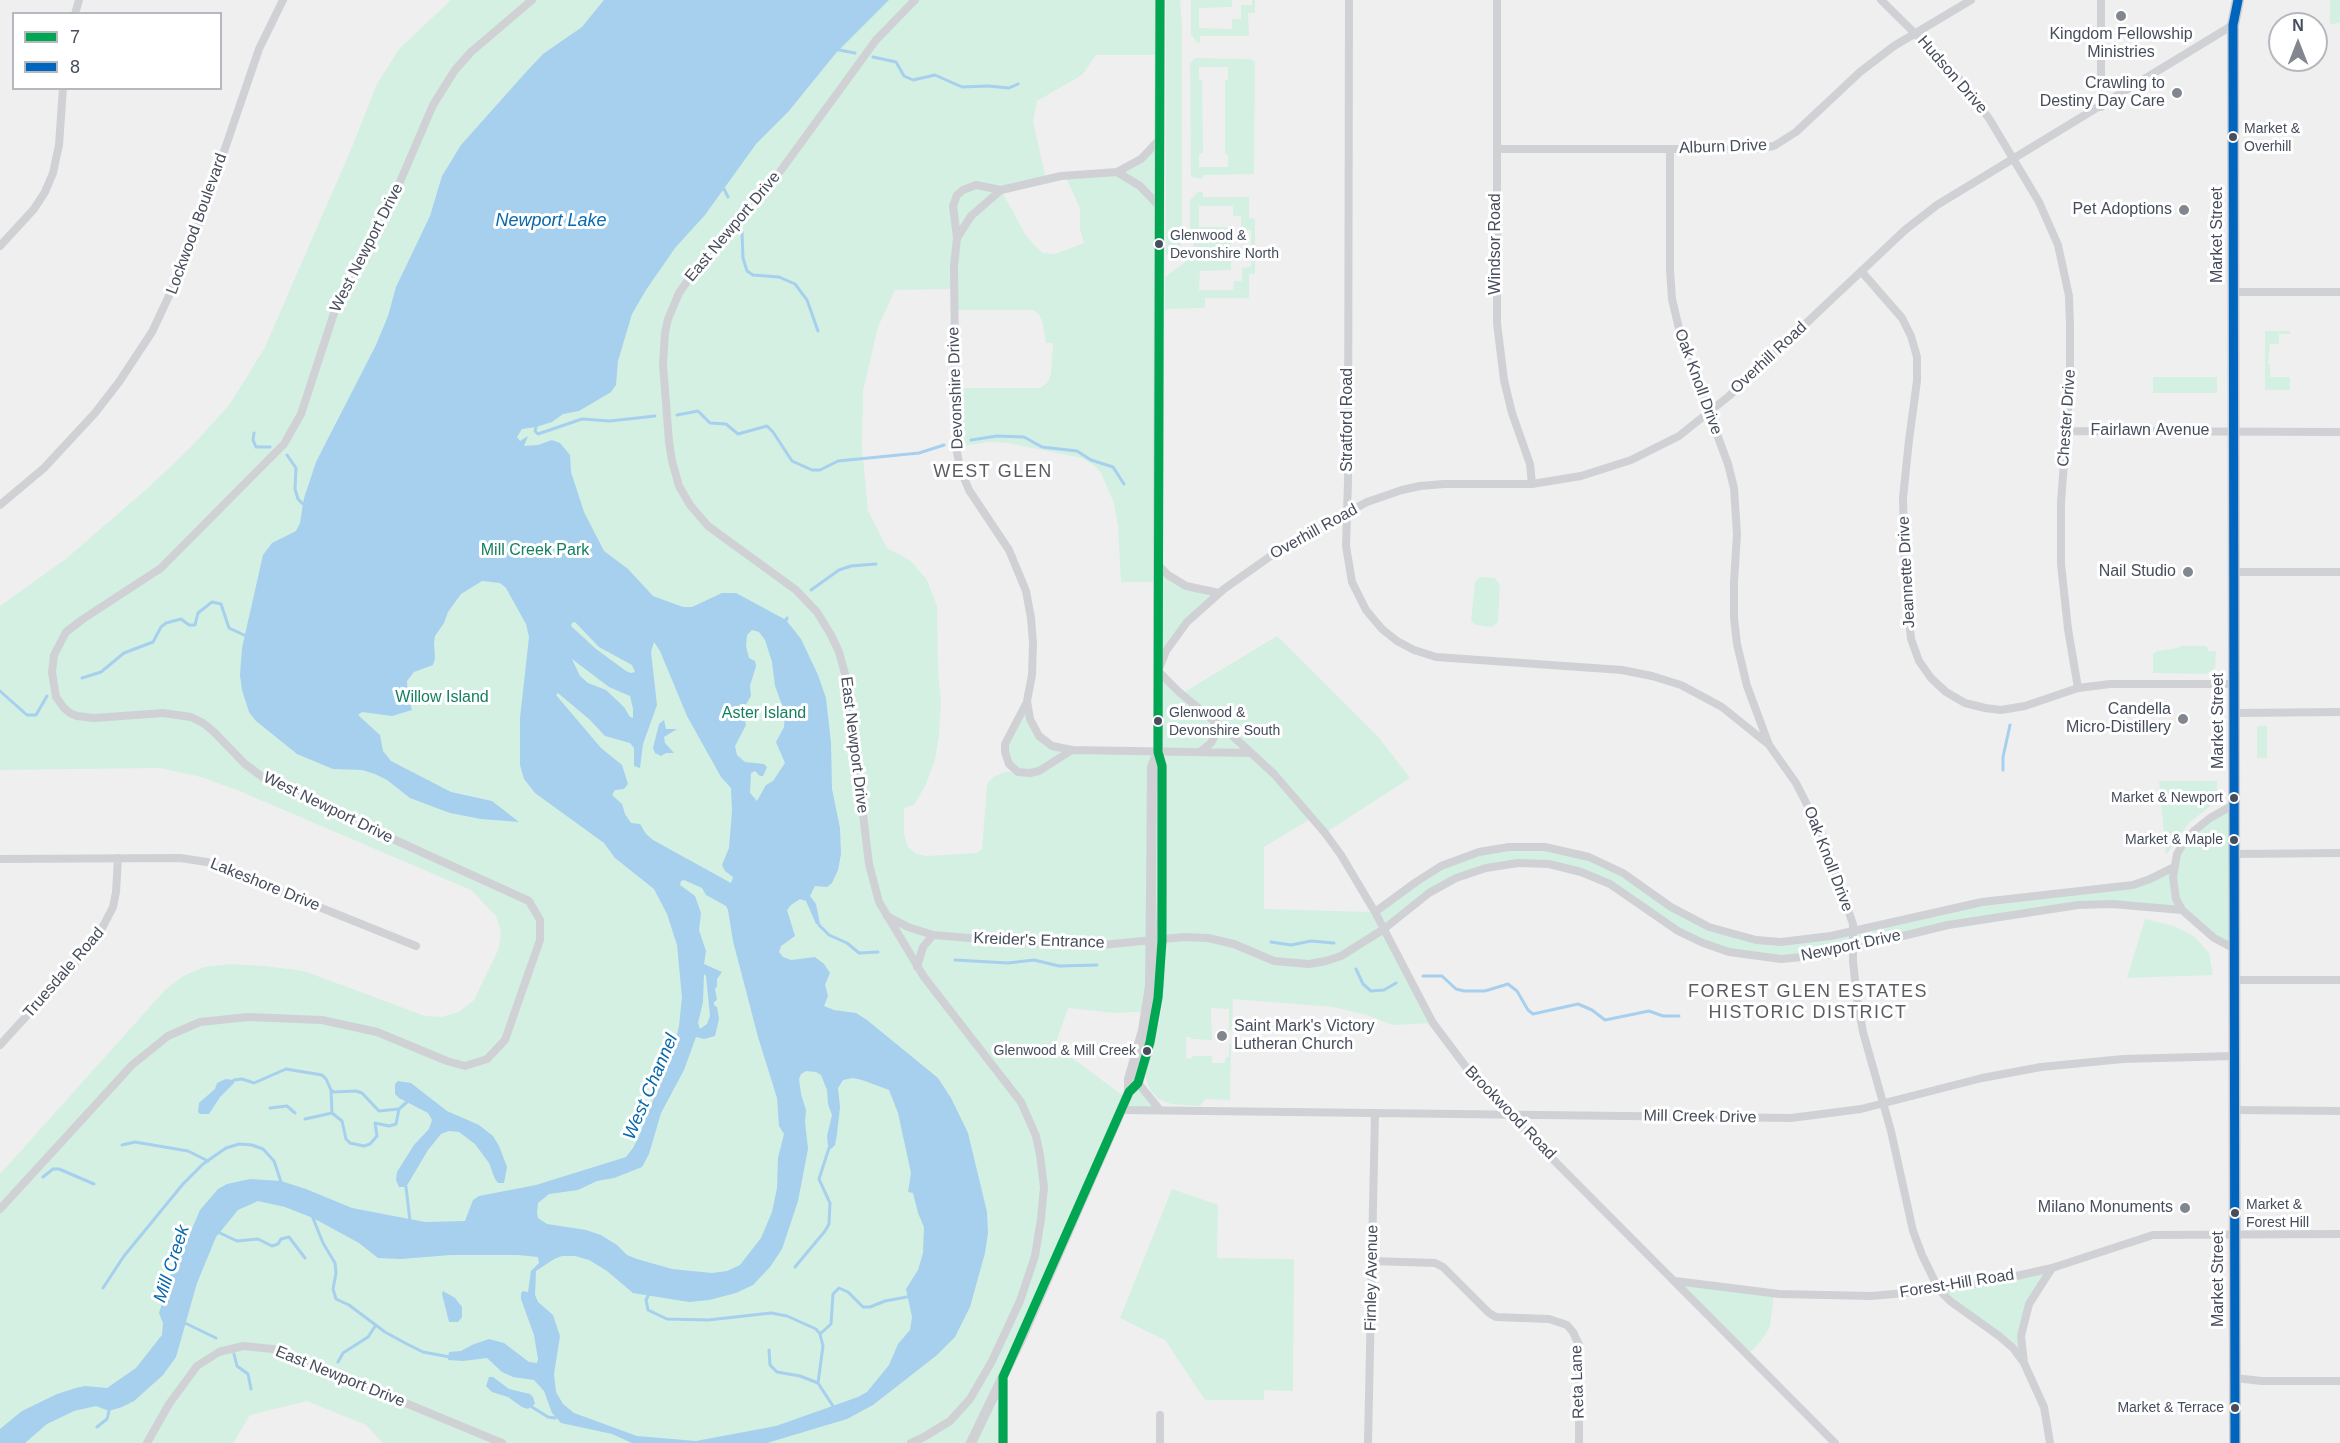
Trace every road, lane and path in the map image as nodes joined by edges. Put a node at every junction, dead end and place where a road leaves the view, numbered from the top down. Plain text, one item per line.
1 (283, 0) edge
2 (532, 0) edge
3 (915, 0) edge
4 (1160, 0) edge
5 (1349, 0) edge
6 (1497, 0) edge
7 (1881, 0) edge
8 (1971, 0) edge
9 (2101, 0) edge
10 (2238, 0) edge
11 (2233, 25) junction
12 (1916, 34) junction
13 (63, 90) edge
14 (2101, 107) junction
15 (1159, 140) junction
16 (1497, 149) junction
17 (1670, 149) junction
18 (2013, 158) junction
19 (1117, 172) junction
20 (1001, 190) junction
21 (1159, 206) junction
22 (957, 238) junction
23 (0, 246) edge
24 (1861, 271) junction
25 (2235, 292) junction
26 (2340, 292) edge
27 (1709, 413) junction
28 (2067, 430) junction
29 (2234, 432) junction
30 (2340, 432) edge
31 (1532, 484) junction
32 (0, 505) edge
33 (1347, 513) junction
34 (1158, 565) junction
35 (2235, 572) junction
36 (2340, 572) edge
37 (1219, 593) junction
38 (1158, 671) junction
39 (2235, 684) junction
40 (2079, 688) junction
41 (1028, 701) junction
42 (2340, 712) edge
43 (2235, 713) junction
44 (1215, 722) junction
45 (1769, 745) junction
46 (1072, 750) junction
47 (1158, 752) junction
48 (1200, 752) junction
49 (1251, 753) junction
50 (2235, 804) junction
51 (2340, 853) edge
52 (2236, 854) junction
53 (118, 858) junction
54 (0, 859) edge
55 (2174, 867) junction
56 (1634, 880) junction
57 (1624, 893) junction
58 (2019, 896) junction
59 (2182, 910) junction
60 (1375, 912) junction
61 (2021, 913) junction
62 (885, 914) junction
63 (1384, 929) junction
64 (1853, 931) junction
65 (933, 935) junction
66 (416, 946) dead end
67 (1853, 948) junction
68 (2235, 949) junction
69 (917, 967) junction
70 (2235, 980) junction
71 (2340, 980) edge
72 (1155, 986) junction
73 (0, 1045) edge
74 (2234, 1056) junction
75 (1138, 1083) junction
76 (1129, 1092) junction
77 (1883, 1104) junction
78 (1122, 1110) junction
79 (1160, 1110) junction
80 (2235, 1110) junction
81 (2340, 1112) edge
82 (1375, 1113) junction
83 (1509, 1115) junction
84 (0, 1209) edge
85 (2235, 1234) junction
86 (2340, 1234) edge
87 (1372, 1261) junction
88 (2052, 1268) junction
89 (1674, 1281) junction
90 (1939, 1290) junction
91 (2024, 1363) junction
92 (1003, 1377) junction
93 (2235, 1378) junction
94 (2340, 1381) edge
95 (1160, 1415) dead end
96 (147, 1443) edge
97 (502, 1443) edge
98 (911, 1443) edge
99 (970, 1443) edge
100 (1003, 1443) edge
101 (1160, 1443) edge
102 (1368, 1443) edge
103 (1579, 1443) edge
104 (1834, 1443) edge
105 (2050, 1443) edge
106 (2235, 1443) edge

1 - 32 street, Lockwood Boulevard
2 - 84 street, West Newport Drive
3 - 62 street, East Newport Drive
4 - 15 street
5 - 33 street, Stratford Road
6 - 16 street, Windsor Road
7 - 12 street, Hudson Drive
8 - 12 street, Alburn Drive
9 - 14 street
10 - 11 main road, Market Street
11 - 14 street, Overhill Road
11 - 25 main road, Market Street
12 - 17 street, Alburn Drive
12 - 18 street, Hudson Drive
13 - 23 street
14 - 18 street, Overhill Road
15 - 19 street, Devonshire Drive
15 - 21 street
16 - 17 street, Alburn Drive
16 - 31 street, Windsor Road
17 - 27 street, Oak Knoll Drive
18 - 24 street, Overhill Road
18 - 28 street, Chester Drive
19 - 20 street, Devonshire Drive
19 - 21 street
20 - 22 street, Devonshire Drive
20 - 22 street, Devonshire Drive
21 - 34 street
22 - 41 street, Devonshire Drive
24 - 27 street, Overhill Road
24 - 40 street, Jeannette Drive
25 - 26 street
25 - 29 main road, Market Street
27 - 31 street, Overhill Road
27 - 45 street, Oak Knoll Drive
28 - 29 street, Fairlawn Avenue
28 - 40 street, Chester Drive
29 - 30 street, Fairlawn Avenue
29 - 35 main road, Market Street
31 - 33 street, Overhill Road
33 - 37 street, Overhill Road
33 - 45 street, Stratford Road
34 - 37 street
34 - 38 street
35 - 36 street
35 - 39 main road, Market Street
37 - 38 street, Overhill Road
38 - 44 street, Brookwood Road
38 - 47 street
39 - 40 street, Jeannette Drive
39 - 43 main road, Market Street
41 - 46 street, Devonshire Drive
41 - 46 street, Devonshire Drive
42 - 43 street
43 - 50 main road, Market Street
44 - 48 street
44 - 49 street, Brookwood Road
45 - 64 street, Oak Knoll Drive
46 - 47 street, Devonshire Drive
47 - 48 street, Devonshire Drive
47 - 72 street, bridge
48 - 49 street, Devonshire Drive
49 - 60 street, Brookwood Road
50 - 52 main road, Market Street
50 - 55 street
51 - 52 street
52 - 68 main road, Market Street
53 - 54 street, Lakeshore Drive
53 - 66 street, Lakeshore Drive
53 - 73 street, Truesdale Road
55 - 58 street, Newport Drive
55 - 59 street
56 - 57 street
56 - 60 street, Newport Drive
56 - 64 street, Newport Drive
57 - 63 street, Newport Drive
57 - 67 street, Newport Drive
58 - 61 street
58 - 64 street, Newport Drive
59 - 61 street, Newport Drive
59 - 68 street
60 - 63 street, Brookwood Road
61 - 67 street, Newport Drive
62 - 65 street, Kreider's Entrance
62 - 69 street, East Newport Drive
63 - 65 street, Kreider's Entrance
63 - 83 street, Brookwood Road
64 - 67 street, Oak Knoll Drive
65 - 69 street
67 - 77 street, Oak Knoll Drive
68 - 70 main road, Market Street
69 - 98 street, East Newport Drive
70 - 71 street
70 - 74 main road, Market Street
72 - 75 street
72 - 76 street
74 - 77 street, Mill Creek Drive
74 - 80 main road, Market Street
75 - 76 street
75 - 79 street
76 - 78 street
77 - 83 street, Mill Creek Drive
77 - 90 street, Oak Knoll Drive
78 - 79 street, Mill Creek Drive
78 - 92 street
79 - 82 street, Mill Creek Drive
80 - 81 street
80 - 85 main road, Market Street
82 - 83 street, Mill Creek Drive
82 - 87 street, Firnley Avenue
83 - 89 street, Brookwood Road
85 - 86 street, Forest-Hill Road
85 - 88 street, Forest-Hill Road
85 - 93 main road, Market Street
87 - 102 street, Firnley Avenue
87 - 103 street, Reta Lane
88 - 90 street, Forest-Hill Road
88 - 91 street, Oak Knoll Drive
89 - 90 street, Forest-Hill Road
89 - 104 street, Brookwood Road
90 - 91 street, Oak Knoll Drive
91 - 105 street, Oak Knoll Drive
92 - 99 street
92 - 100 street
93 - 94 street
93 - 106 main road, Market Street
95 - 101 street
96 - 97 street, East Newport Drive

